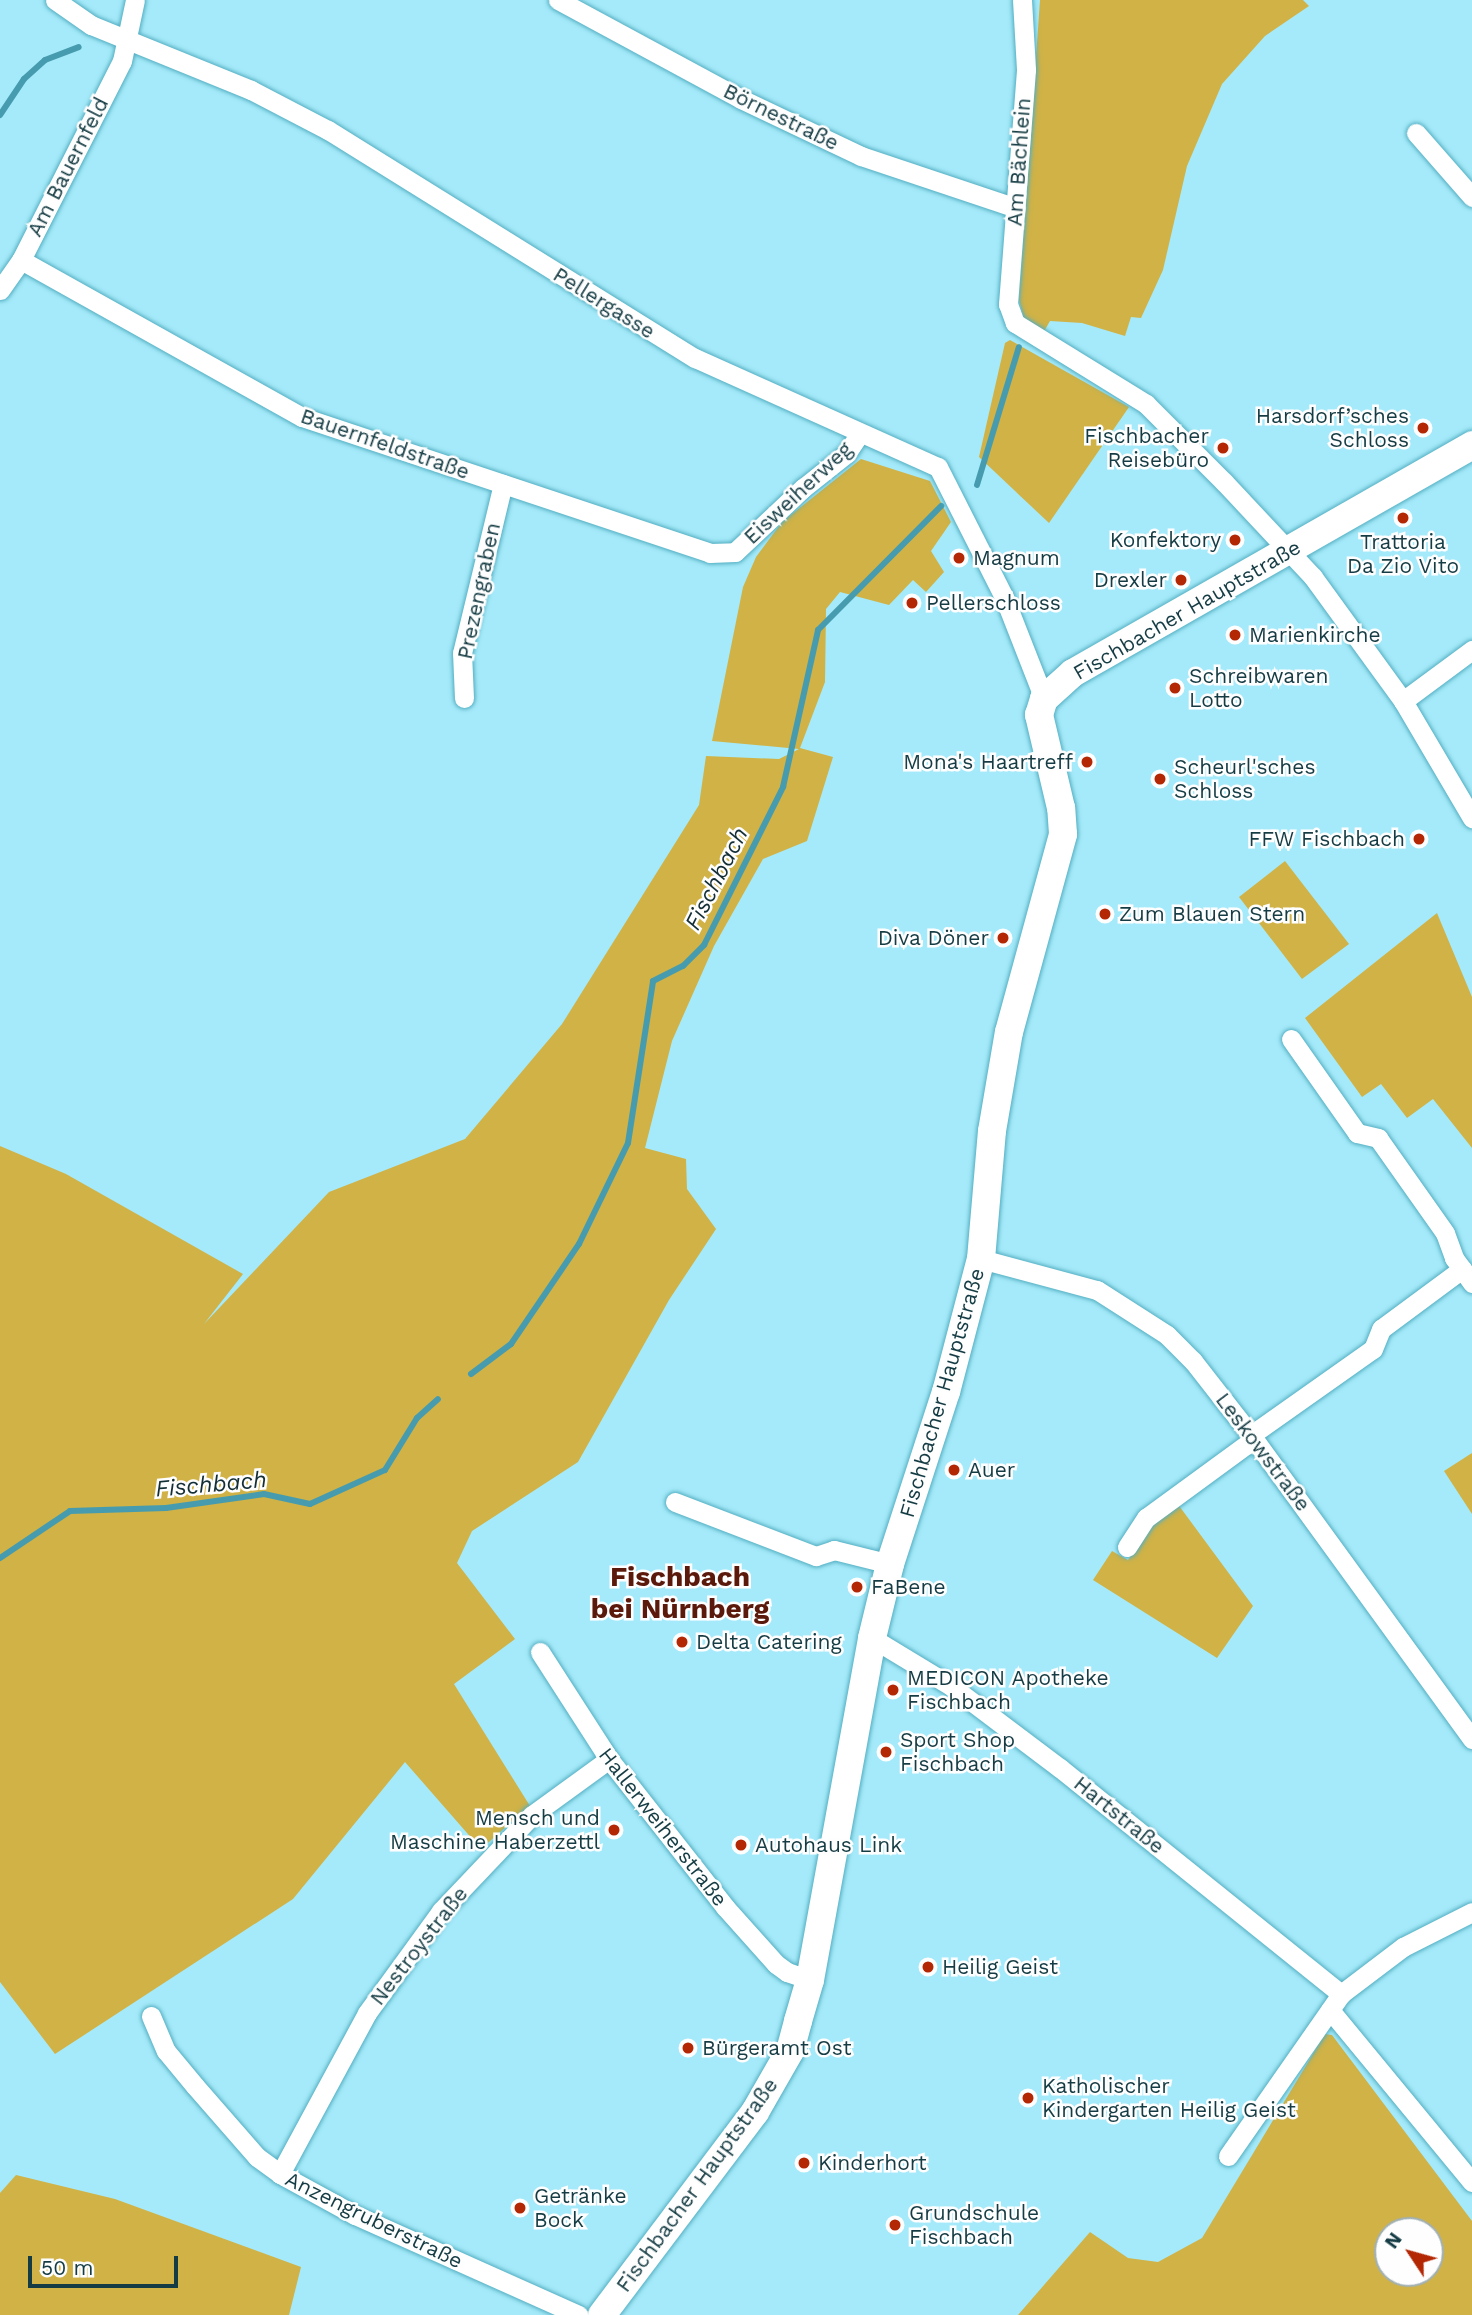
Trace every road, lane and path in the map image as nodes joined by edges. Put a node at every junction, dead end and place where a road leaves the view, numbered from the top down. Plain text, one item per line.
1 (55, 0) edge
2 (135, 0) edge
3 (558, 0) edge
4 (1022, 0) edge
5 (127, 39) junction
6 (1416, 133) dead end
7 (1472, 197) edge
8 (1016, 208) junction
9 (21, 260) junction
10 (0, 290) edge
11 (860, 433) junction
12 (1472, 446) edge
13 (503, 484) junction
14 (734, 552) joint
15 (1289, 552) junction
16 (1472, 650) edge
17 (464, 698) dead end
18 (1044, 699) junction
19 (1403, 701) junction
20 (1472, 818) edge
21 (1291, 1039) dead end
22 (981, 1259) junction
23 (1467, 1276) edge
24 (1252, 1437) junction
25 (675, 1502) dead end
26 (1126, 1547) dead end
27 (890, 1564) junction
28 (872, 1638) junction
29 (540, 1652) dead end
30 (1472, 1739) edge
31 (609, 1759) junction
32 (1472, 1912) edge
33 (810, 1980) junction
34 (1336, 2002) junction
35 (151, 2016) dead end
36 (1228, 2156) dead end
37 (280, 2174) junction
38 (1472, 2182) edge
39 (579, 2315) edge
40 (602, 2315) edge

1 - 5 street, Pellergasse
2 - 5 street
3 - 8 street, Börnestraße
4 - 8 street, Am Bächlein
5 - 9 street, Am Bauernfeld
5 - 11 street, Pellergasse
6 - 7 street
8 - 15 street, Am Bächlein
9 - 10 street, Am Bauernfeld
9 - 13 street, Bauernfeldstraße
11 - 14 street, Eisweiherweg
11 - 18 street, Pellergasse
12 - 15 main road, Fischbacher Hauptstraße
13 - 14 street, Bauernfeldstraße
13 - 17 street, Prezengraben
15 - 18 main road, Fischbacher Hauptstraße
15 - 19 street
16 - 19 street
18 - 22 main road, Fischbacher Hauptstraße
19 - 20 street
21 - 23 street
22 - 24 street, Leskowstraße
22 - 27 main road, Fischbacher Hauptstraße
23 - 24 street
24 - 26 street
24 - 30 street, Leskowstraße
25 - 27 street
27 - 28 main road, Fischbacher Hauptstraße
28 - 33 main road, Fischbacher Hauptstraße
28 - 34 street, Hartstraße
29 - 31 street, Hallerweiherstraße
31 - 33 street, Hallerweiherstraße
31 - 37 street, Nestroystraße
32 - 34 street
33 - 40 main road, Fischbacher Hauptstraße
34 - 36 street
34 - 38 street, Hartstraße
35 - 37 street, Anzengruberstraße
37 - 39 street, Anzengruberstraße

